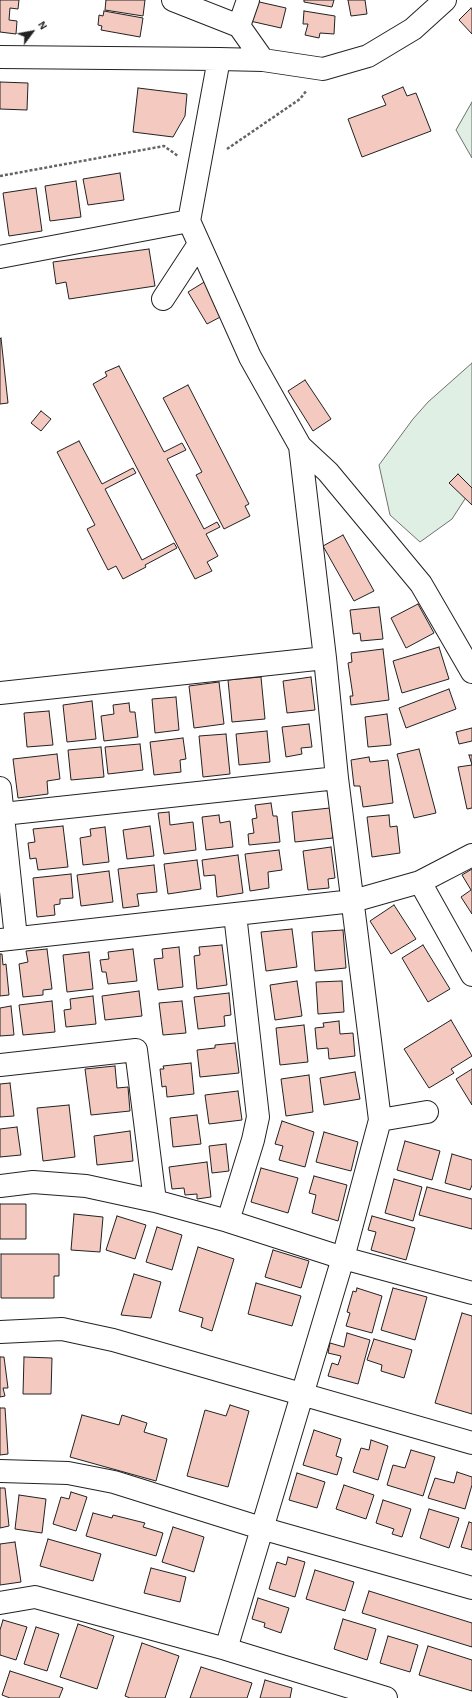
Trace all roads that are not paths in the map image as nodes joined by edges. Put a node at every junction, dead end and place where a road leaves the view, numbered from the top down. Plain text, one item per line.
1 (173, 0) edge
2 (248, 0) edge
3 (445, 0) edge
4 (239, 26) junction
5 (0, 57) edge
6 (219, 59) junction
7 (263, 60) junction
8 (189, 221) junction
9 (199, 244) junction
10 (0, 257) edge
11 (164, 299) dead end
12 (300, 446) junction
13 (325, 658) junction
14 (472, 672) edge
15 (0, 693) edge
16 (337, 778) junction
17 (0, 788) edge
18 (3, 814) junction
19 (472, 855) edge
20 (420, 882) junction
21 (353, 901) junction
22 (235, 914) junction
23 (8, 939) edge
24 (472, 975) edge
25 (0, 1065) edge
26 (427, 1112) dead end
27 (380, 1120) junction
28 (0, 1186) edge
29 (155, 1201) junction
30 (228, 1221) junction
31 (343, 1258) junction
32 (472, 1292) edge
33 (0, 1332) edge
34 (302, 1394) junction
35 (472, 1443) edge
36 (0, 1471) edge
37 (261, 1528) junction
38 (472, 1588) edge
39 (0, 1603) edge
40 (226, 1649) junction
41 (386, 1698) edge

1 - 4 street
2 - 4 street
3 - 7 street
4 - 7 street
5 - 6 street
6 - 7 street
6 - 8 street
8 - 9 street
8 - 10 street
9 - 11 street
9 - 12 street
12 - 13 street
12 - 14 street
13 - 15 street
13 - 16 street
16 - 18 street
16 - 21 street
17 - 18 street
18 - 23 street
19 - 20 street
20 - 21 street
20 - 24 street
21 - 22 street
21 - 27 street
22 - 23 street
22 - 30 street
25 - 29 street
26 - 27 street
27 - 31 street
28 - 29 street
29 - 30 street
30 - 31 street
31 - 32 street
31 - 34 street
33 - 34 street
34 - 35 street
34 - 37 street
36 - 37 street
37 - 38 street
37 - 40 street
39 - 40 street
40 - 41 street

